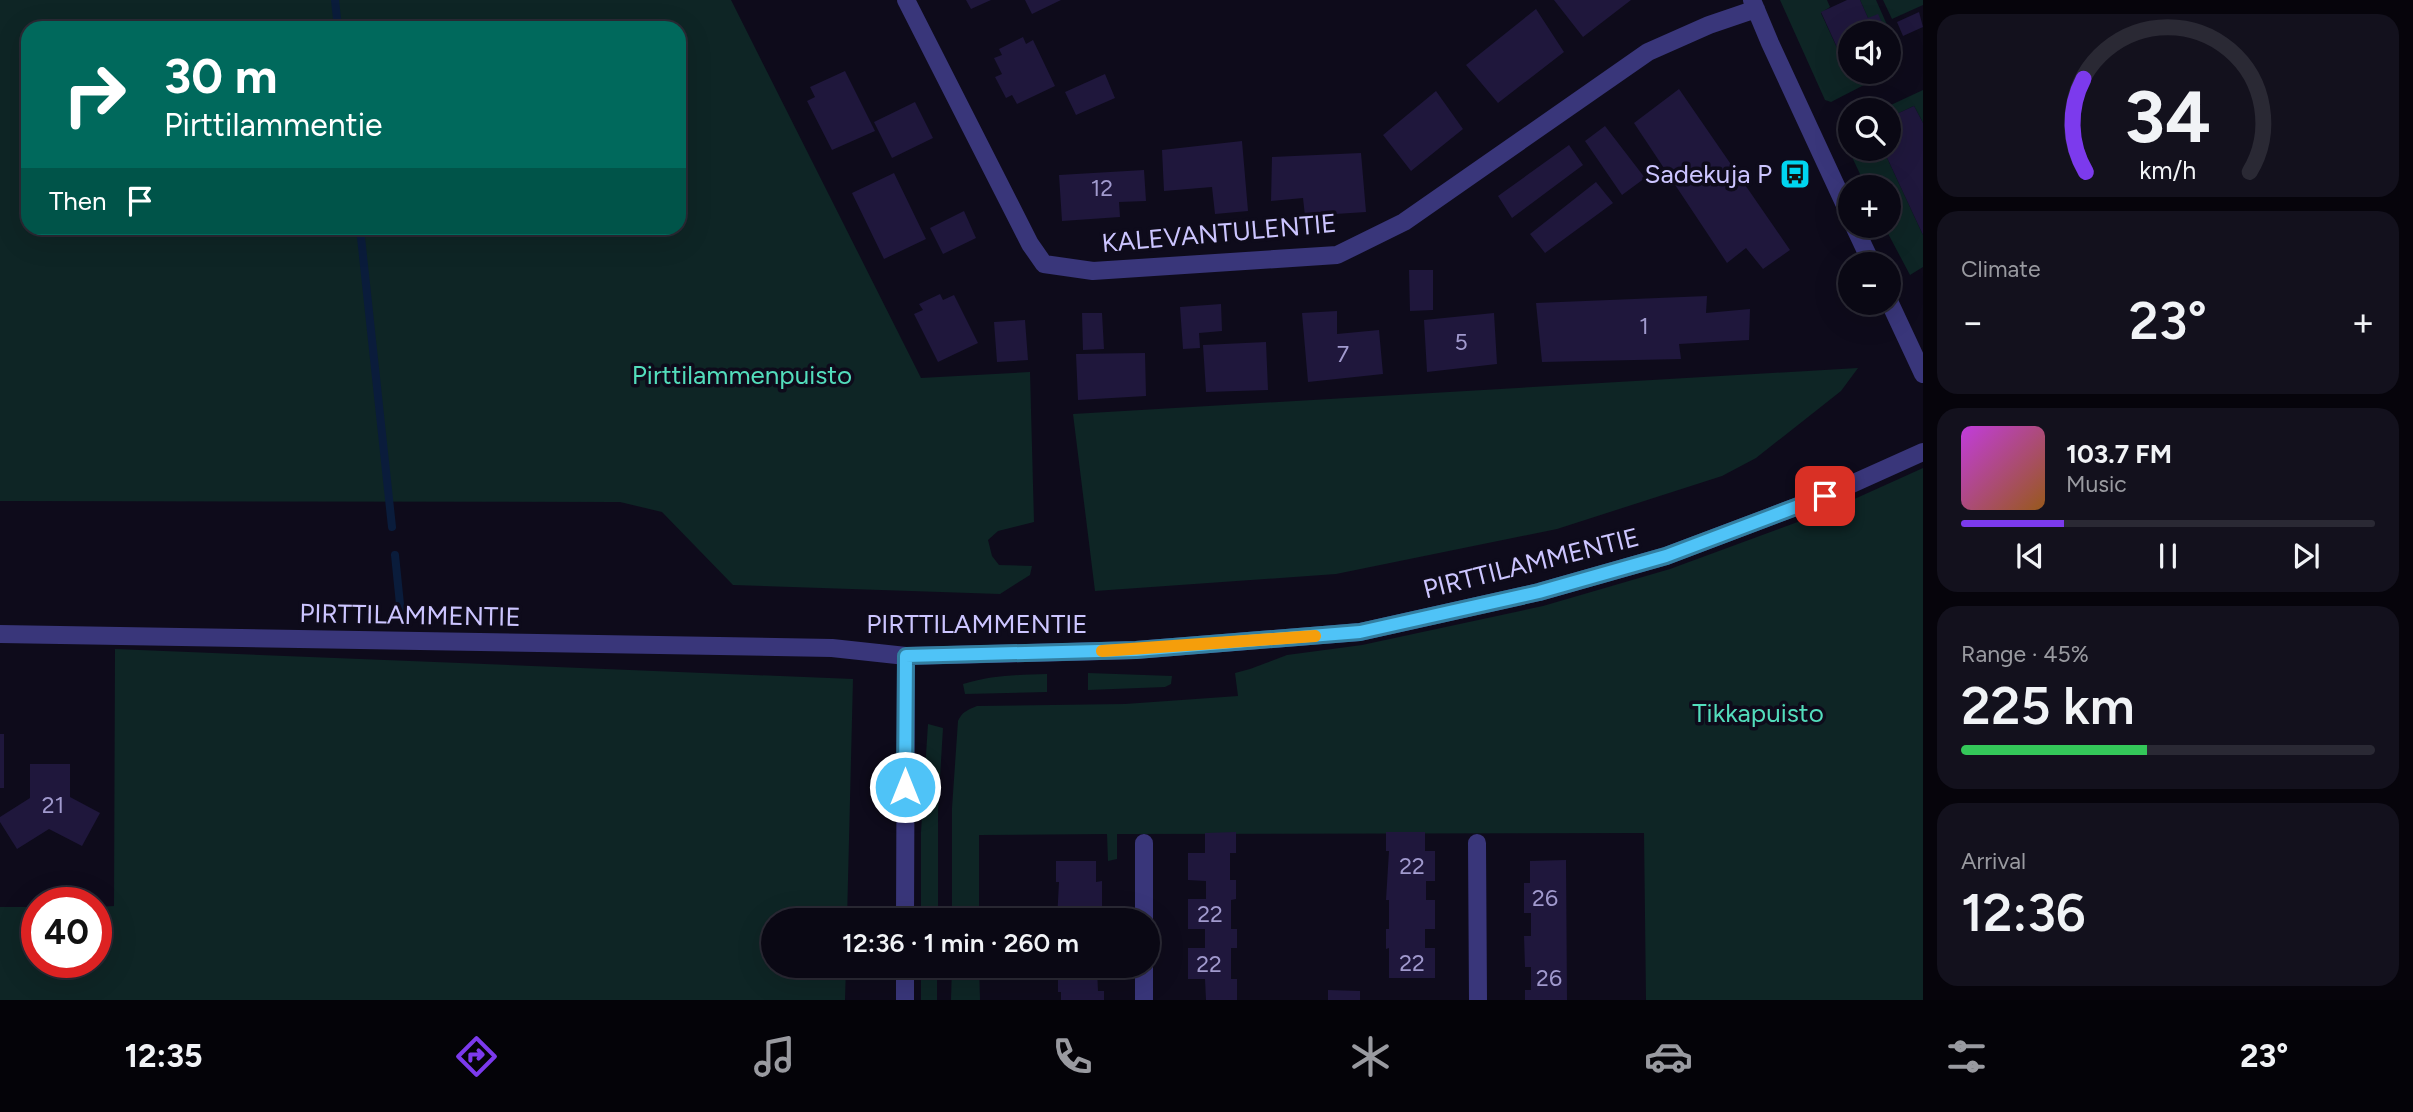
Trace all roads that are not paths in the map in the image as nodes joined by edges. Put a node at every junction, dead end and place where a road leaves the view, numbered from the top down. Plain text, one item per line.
1 (906, 0) edge
2 (1754, 5) edge
3 (1838, 190) edge
4 (1895, 315) edge
5 (1923, 374) edge
6 (1923, 452) edge
7 (0, 634) edge
8 (906, 656) junction
9 (1144, 843) dead end
10 (1477, 843) dead end
11 (905, 908) edge
12 (1144, 908) edge
13 (905, 978) edge
14 (1144, 978) edge
15 (905, 1000) edge
16 (1144, 1000) edge
17 (1478, 1000) edge

1 - 2 street, KALEVANTULENTIE
2 - 3 street
4 - 5 street
6 - 8 street, PIRTTILAMMENTIE
7 - 8 street, PIRTTILAMMENTIE
8 - 11 street
9 - 12 street
10 - 17 street
13 - 15 street
14 - 16 street

